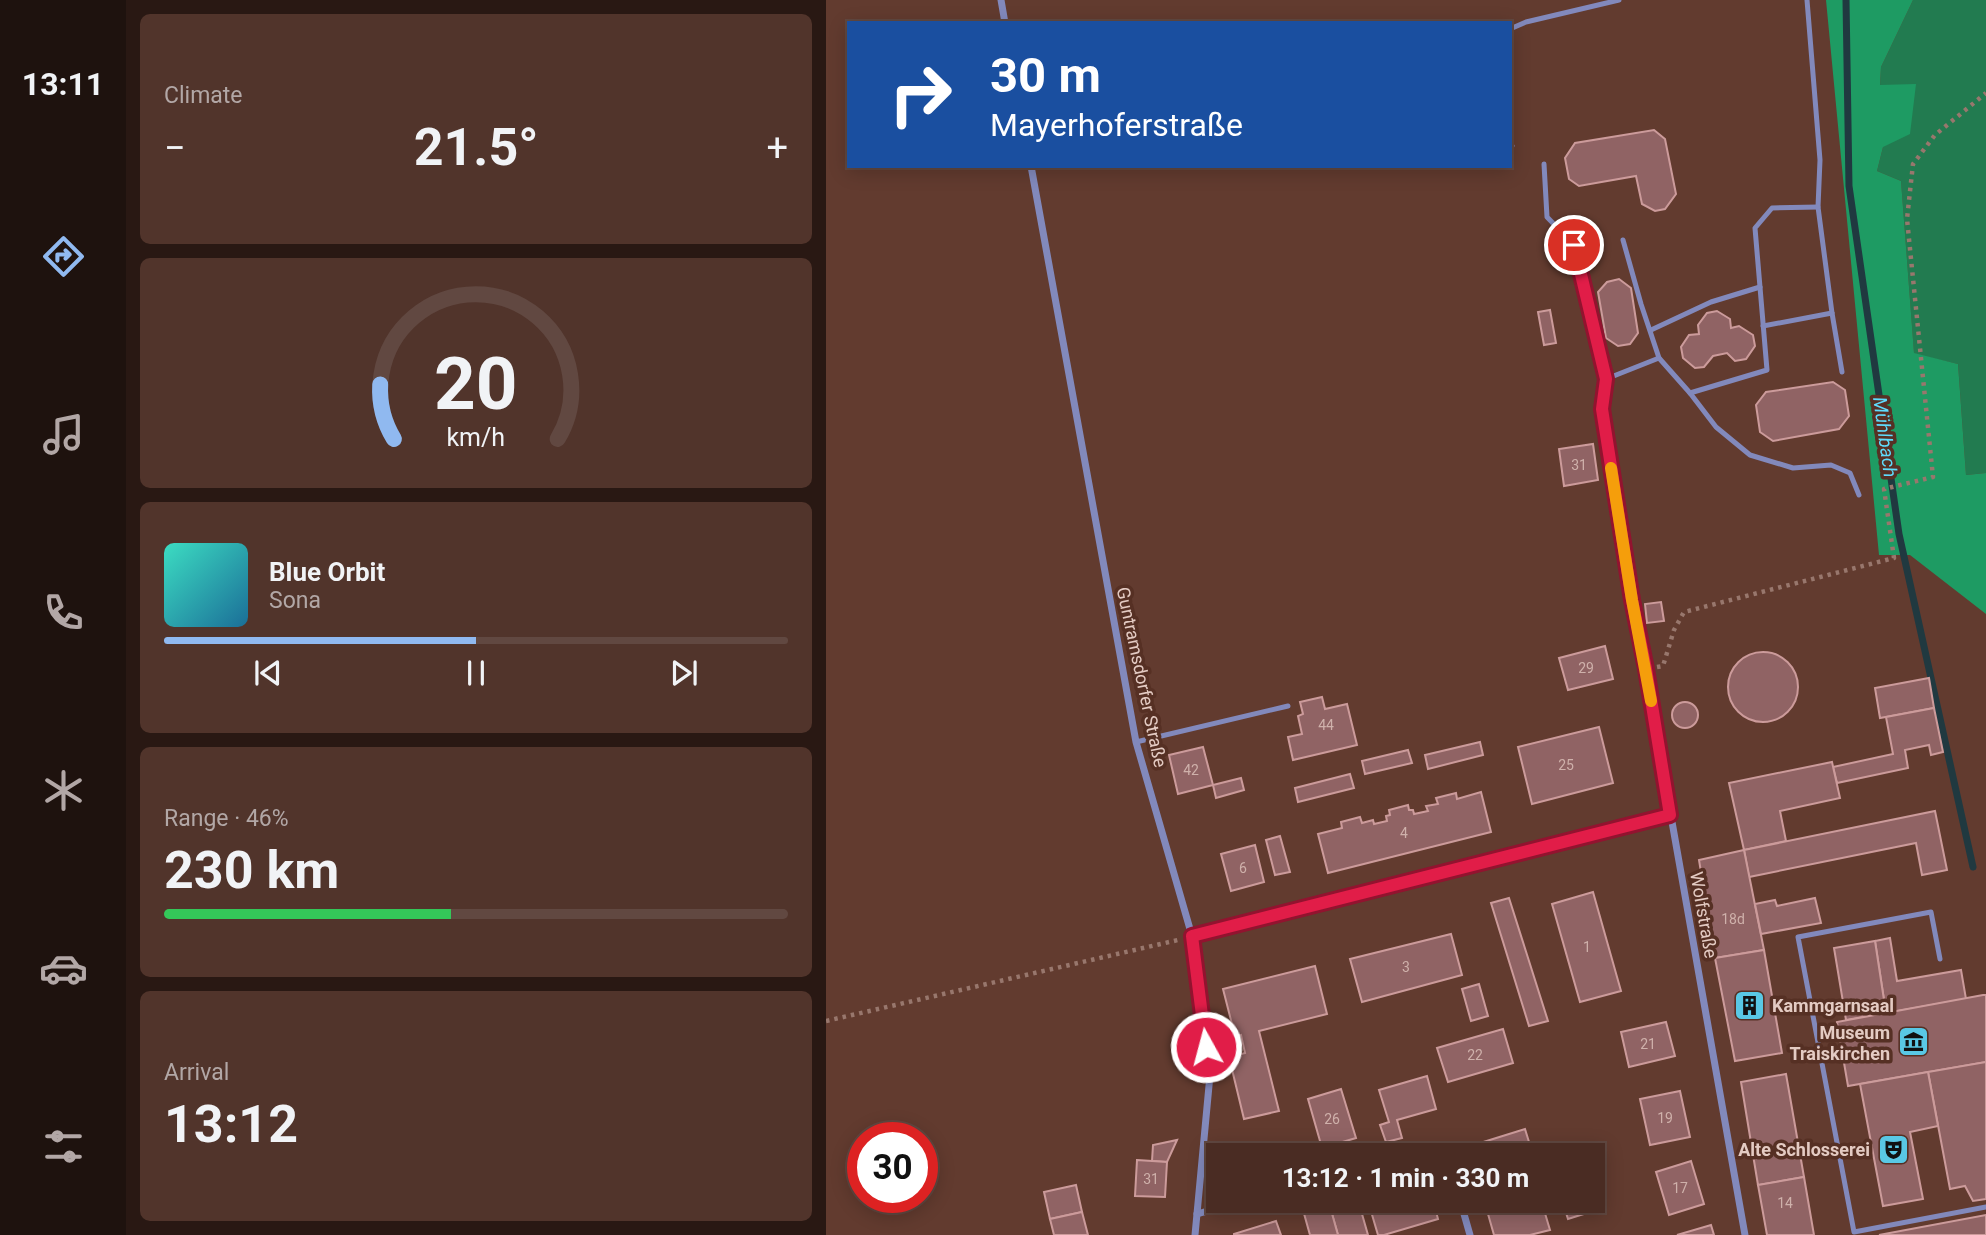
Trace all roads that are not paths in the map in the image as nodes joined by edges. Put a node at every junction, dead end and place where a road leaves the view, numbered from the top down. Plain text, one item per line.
1 (1000, 0) edge
2 (1619, 0) edge
3 (1807, 0) edge
4 (1005, 21) edge
5 (1512, 28) edge
6 (1544, 164) dead end
7 (1031, 168) edge
8 (1818, 207) junction
9 (1623, 240) dead end
10 (1760, 287) junction
11 (1832, 313) junction
12 (1763, 326) junction
13 (1651, 330) junction
14 (1659, 358) junction
15 (1842, 372) dead end
16 (1606, 379) junction
17 (1690, 393) junction
18 (1859, 495) dead end
19 (1632, 600) joint
20 (1288, 706) dead end
21 (1136, 742) junction
22 (1670, 815) junction
23 (1192, 936) junction
24 (1940, 959) dead end
25 (1986, 1207) edge
26 (1206, 1211) edge
27 (1464, 1213) edge
28 (1197, 1214) junction
29 (1195, 1235) edge
30 (1470, 1235) edge
31 (1745, 1235) edge

1 - 4 street
2 - 5 lane
3 - 8 lane
6 - 16 lane
7 - 21 street, Guntramsdorfer Straße
8 - 10 lane
8 - 11 lane
9 - 13 lane
10 - 12 lane
10 - 13 lane
11 - 12 lane
11 - 15 lane
12 - 17 lane
13 - 14 lane
14 - 16 lane
14 - 17 lane
16 - 19 lane
17 - 18 lane
19 - 22 street, Wolfstraße
20 - 21 lane
21 - 23 street, Guntramsdorfer Straße
22 - 23 street
22 - 31 street, Wolfstraße
23 - 28 street, Guntramsdorfer Straße
24 - 25 lane
26 - 28 street
27 - 30 street
28 - 29 street, Guntramsdorfer Straße

